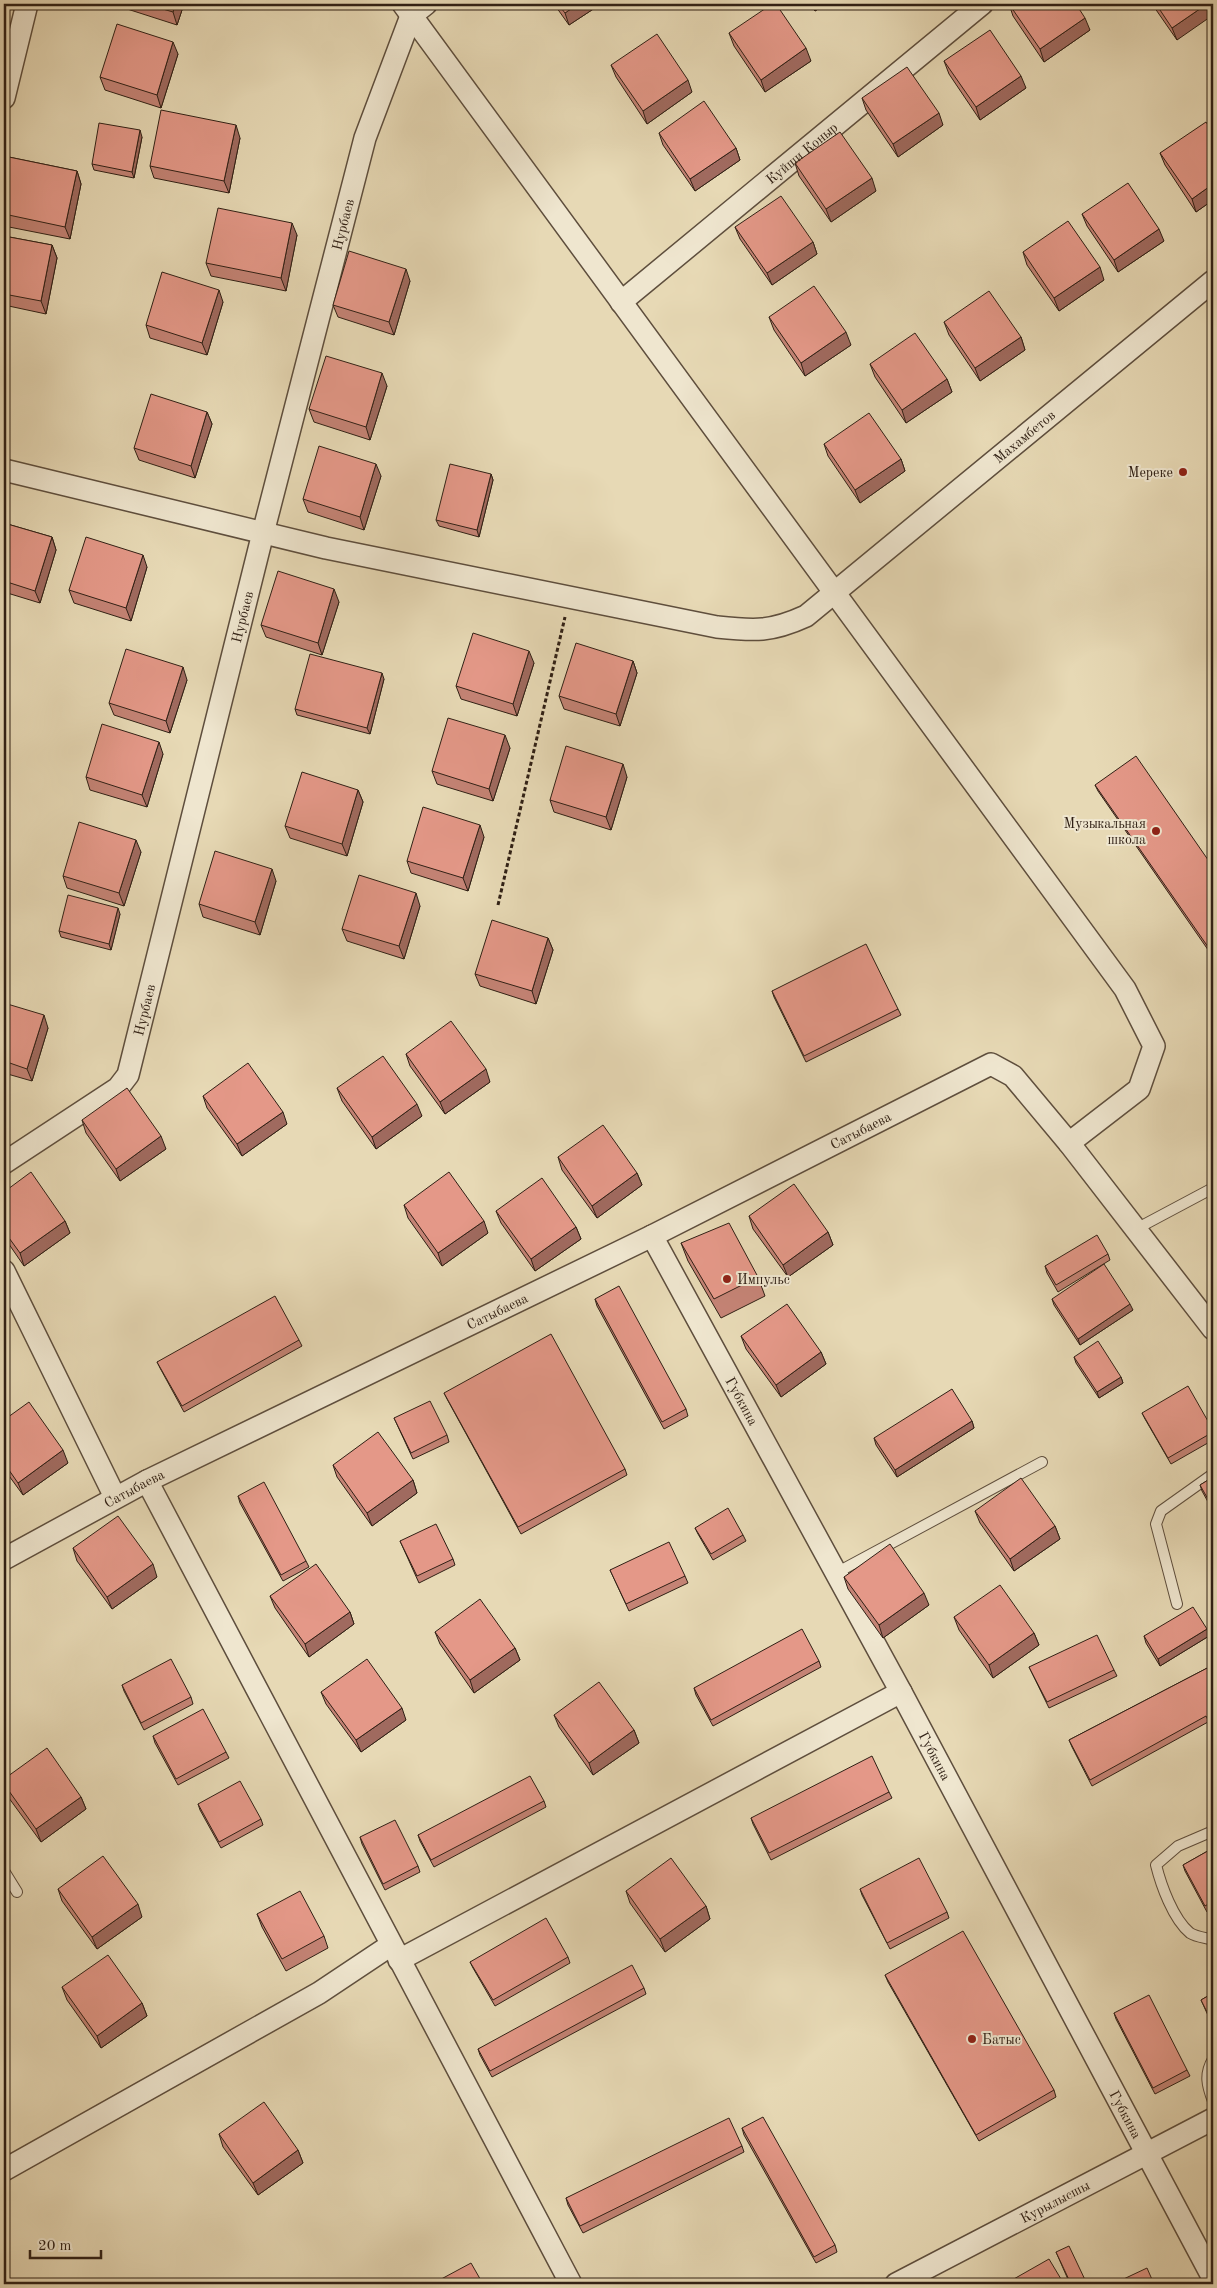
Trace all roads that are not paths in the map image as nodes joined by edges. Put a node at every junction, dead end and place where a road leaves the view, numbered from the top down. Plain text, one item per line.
1 (27, 4) edge
2 (982, 4) edge
3 (413, 8) edge
4 (4, 98) edge
5 (1213, 281) edge
6 (621, 302) junction
7 (4, 470) edge
8 (263, 533) junction
9 (834, 593) junction
10 (1069, 1143) junction
11 (4, 1163) edge
12 (1213, 1188) edge
13 (1136, 1229) junction
14 (652, 1236) junction
15 (4, 1271) edge
16 (1213, 1329) edge
17 (1042, 1462) dead end
18 (1213, 1474) edge
19 (147, 1481) junction
20 (115, 1497) junction
21 (4, 1558) edge
22 (836, 1573) junction
23 (1177, 1604) dead end
24 (901, 1692) junction
25 (1213, 1831) edge
26 (4, 1871) edge
27 (17, 1892) dead end
28 (1213, 1940) edge
29 (395, 1952) junction
30 (1213, 2060) edge
31 (1213, 2101) edge
32 (1213, 2119) edge
33 (1147, 2153) junction
34 (4, 2170) edge
35 (1213, 2278) edge
36 (570, 2284) edge
37 (896, 2284) edge

1 - 4 street
2 - 6 street, Куйши Коныр
3 - 6 street
3 - 8 street, Нурбаев
5 - 9 street, Махамбетов
6 - 9 street
7 - 8 street, Махамбетов
8 - 9 street, Махамбетов
8 - 11 street, Нурбаев
9 - 10 street
10 - 13 street
10 - 14 street, Сатыбаева
12 - 13 lane
13 - 16 street
14 - 19 street, Сатыбаева
14 - 22 street, Губкина
15 - 20 street
17 - 22 lane
18 - 23 lane
19 - 20 street, Сатыбаева
19 - 29 street
20 - 21 street, Сатыбаева
22 - 24 street, Губкина
24 - 29 street
24 - 33 street, Губкина
25 - 28 lane
26 - 27 lane
29 - 34 street
29 - 36 street
30 - 31 lane
32 - 33 street, Курылысшы
33 - 35 street, Губкина
33 - 37 street, Курылысшы

